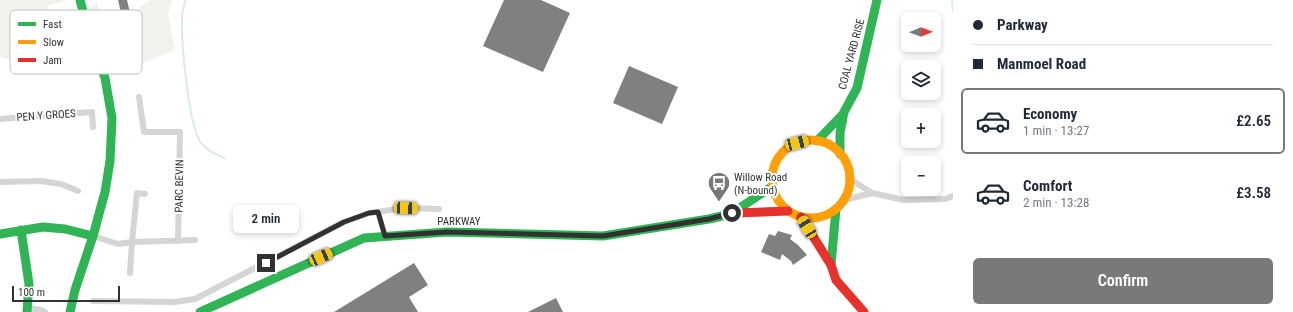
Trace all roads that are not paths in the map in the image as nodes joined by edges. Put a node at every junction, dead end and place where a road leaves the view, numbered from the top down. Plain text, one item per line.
1 (80, 0) edge
2 (877, 0) edge
3 (83, 10) edge
4 (104, 74) edge
5 (139, 97) dead end
6 (96, 107) dead end
7 (92, 112) junction
8 (844, 112) junction
9 (0, 118) edge
10 (93, 127) dead end
11 (818, 141) junction
12 (840, 154) junction
13 (850, 179) junction
14 (0, 182) edge
15 (773, 186) junction
16 (78, 191) dead end
17 (872, 193) junction
18 (145, 194) dead end
19 (953, 196) edge
20 (844, 200) junction
21 (439, 209) dead end
22 (836, 209) junction
23 (788, 211) junction
24 (378, 212) junction
25 (732, 213) junction
26 (801, 217) junction
27 (22, 230) junction
28 (0, 234) edge
29 (93, 236) junction
30 (385, 236) junction
31 (195, 240) dead end
32 (178, 241) junction
33 (132, 242) junction
34 (831, 265) junction
35 (130, 272) dead end
36 (93, 301) dead end
37 (28, 310) edge
38 (45, 312) edge
39 (70, 312) edge
40 (200, 312) edge
41 (864, 312) edge

1 - 3 main road
2 - 8 main road, COAL YARD RISE
4 - 29 main road
5 - 32 street, PARC BEVIN
6 - 7 street
7 - 9 street, PEN Y GROES
7 - 10 street
8 - 11 main road, COAL YARD RISE
8 - 12 main road, COAL YARD RISE
11 - 12 main road
11 - 15 main road
12 - 13 main road
13 - 17 street
13 - 20 main road
14 - 16 street
15 - 23 main road
15 - 25 main road
17 - 19 street
17 - 20 street
18 - 33 street
20 - 22 main road
21 - 24 street
22 - 26 main road
22 - 34 main road
23 - 25 main road
23 - 26 main road
24 - 30 street
24 - 36 street
25 - 30 main road, PARKWAY
26 - 34 main road
27 - 28 main road
27 - 29 main road
27 - 37 main road
29 - 33 street
29 - 39 main road
30 - 40 main road, PARKWAY
31 - 32 street
32 - 33 street
33 - 35 street
34 - 41 main road
37 - 38 street

